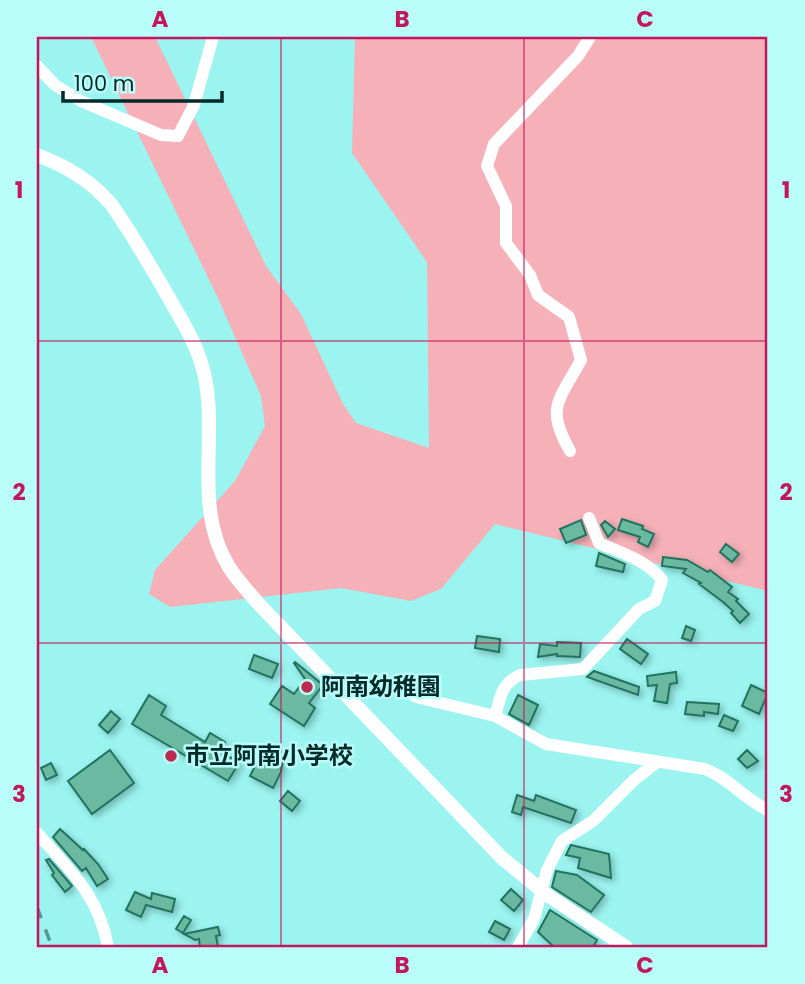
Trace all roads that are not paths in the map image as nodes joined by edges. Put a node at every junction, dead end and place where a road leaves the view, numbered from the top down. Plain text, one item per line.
1 (213, 37) edge
2 (590, 37) edge
3 (37, 66) edge
4 (37, 155) edge
5 (570, 452) dead end
6 (589, 518) dead end
7 (405, 689) dead end
8 (495, 716) junction
9 (657, 762) junction
10 (768, 810) edge
11 (37, 834) edge
12 (541, 890) junction
13 (108, 947) edge
14 (518, 947) edge
15 (626, 947) edge

1 - 3 street
2 - 5 street
4 - 12 street
6 - 8 street
7 - 8 street
8 - 9 street
9 - 10 street
9 - 12 street
11 - 13 street
12 - 14 street
12 - 15 street

